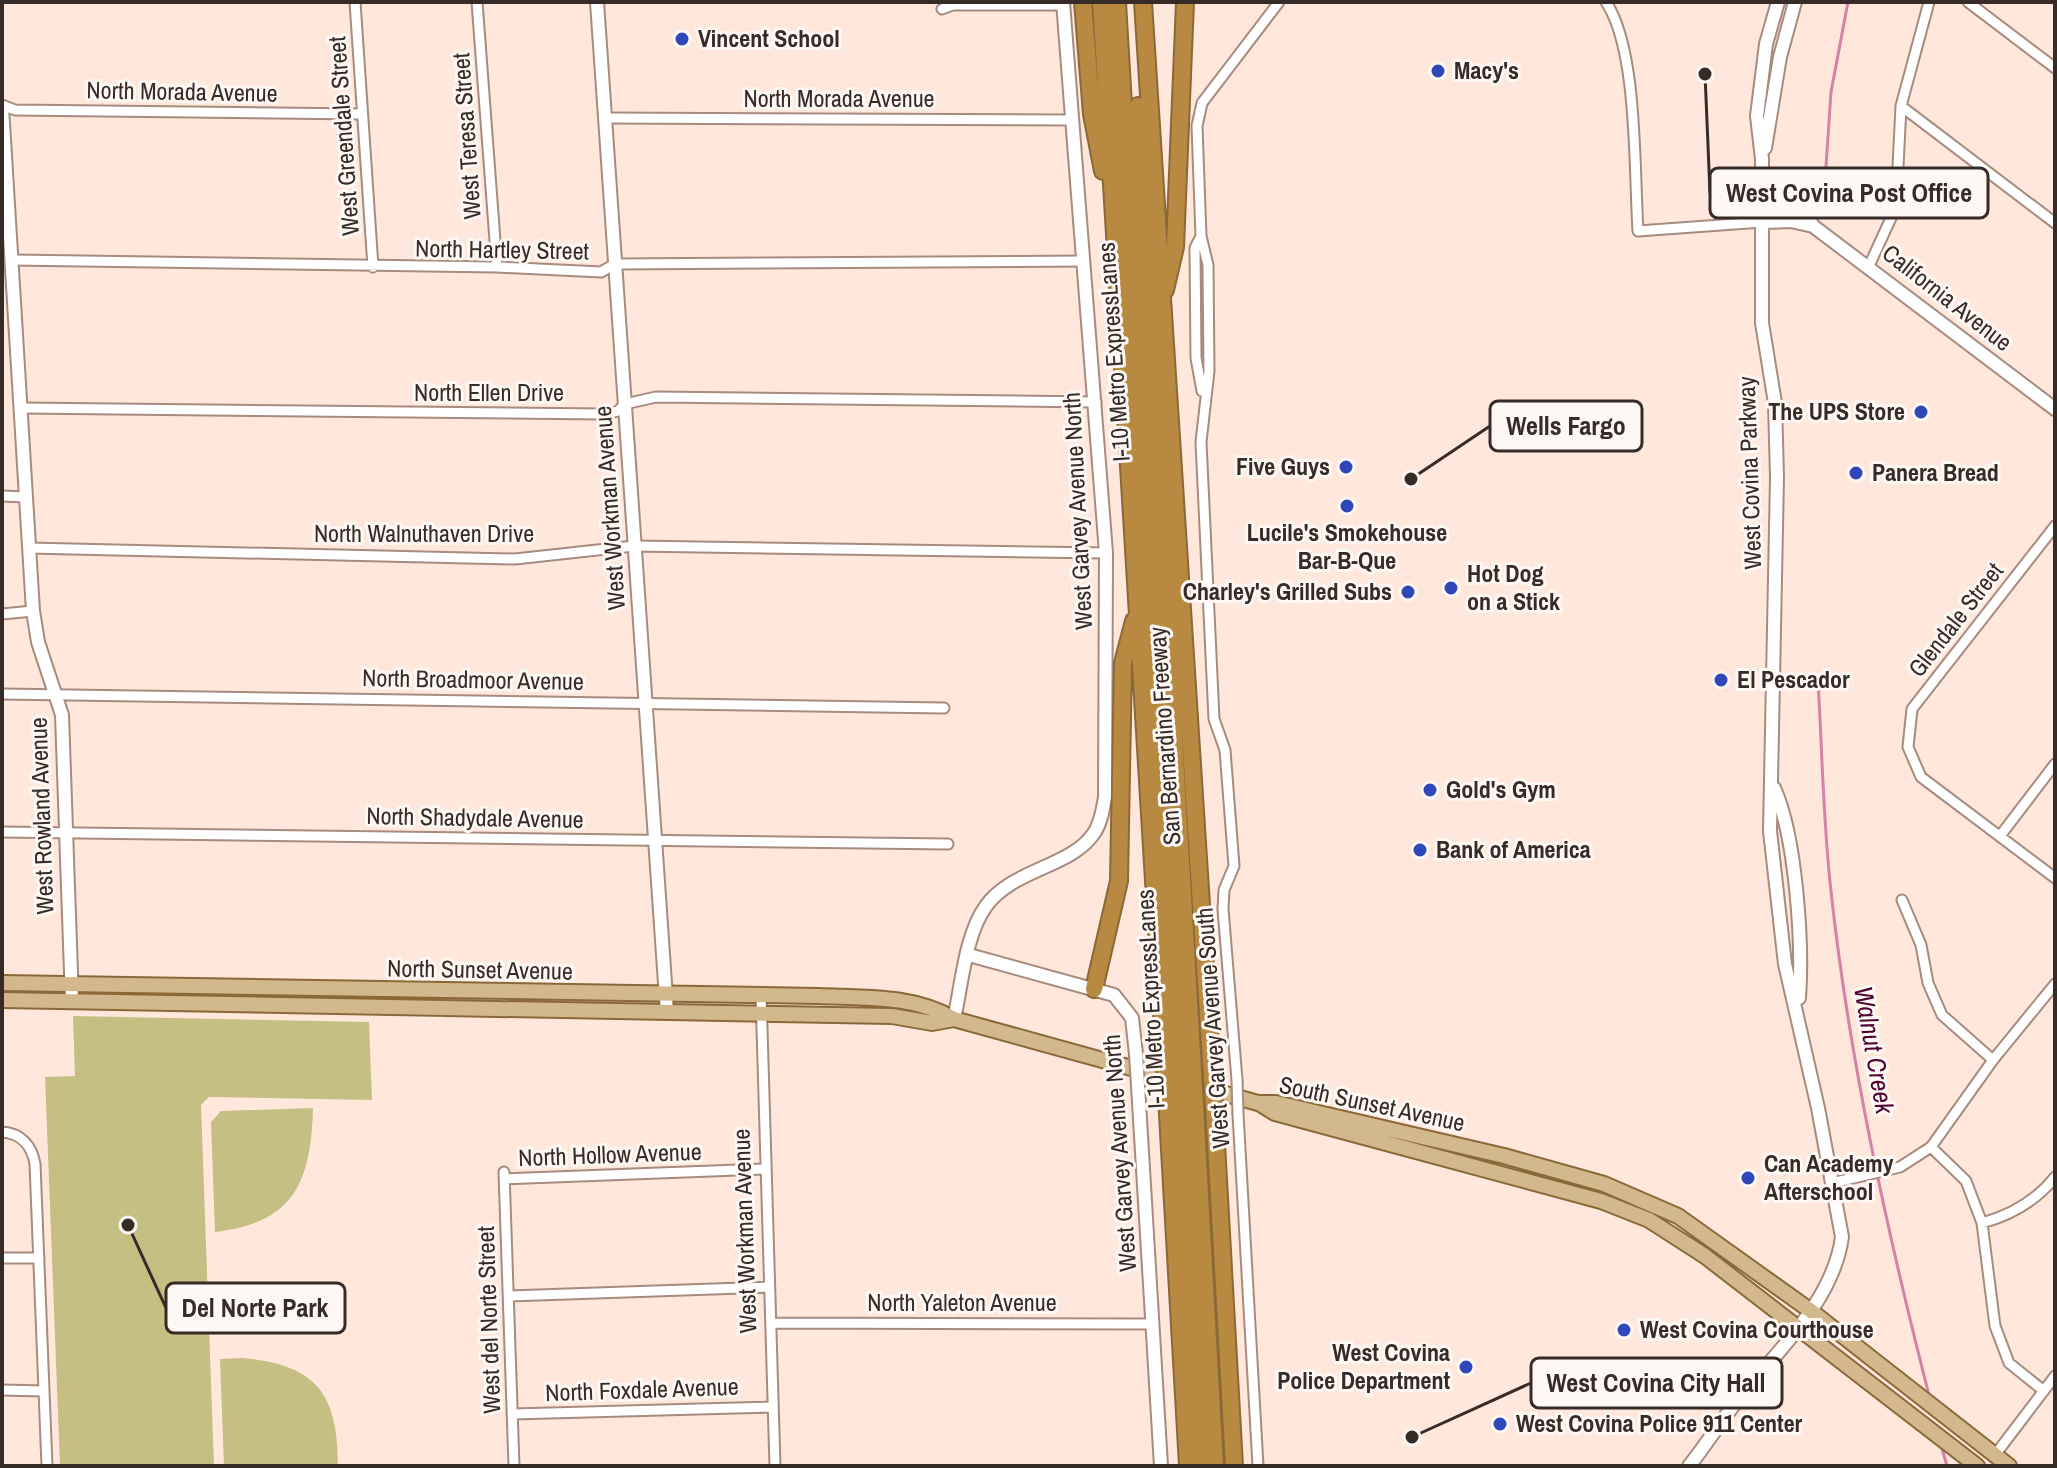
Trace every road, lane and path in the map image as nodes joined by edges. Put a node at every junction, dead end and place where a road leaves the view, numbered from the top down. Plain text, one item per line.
1 (355, 2) edge
2 (477, 2) edge
3 (597, 2) edge
4 (1083, 2) edge
5 (1101, 2) edge
6 (1117, 2) edge
7 (1132, 2) edge
8 (1143, 2) edge
9 (1185, 2) edge
10 (1279, 2) edge
11 (1606, 2) edge
12 (1778, 2) edge
13 (1795, 2) edge
14 (1929, 2) edge
15 (1968, 2) edge
16 (1013, 3) edge
17 (953, 4) edge
18 (1064, 4) edge
19 (942, 9) dead end
20 (2055, 68) edge
21 (2, 106) edge
22 (1901, 106) junction
23 (362, 114) junction
24 (605, 118) junction
25 (1073, 120) junction
26 (1762, 159) junction
27 (1762, 179) junction
28 (6, 222) edge
29 (1762, 222) junction
30 (2055, 223) edge
31 (1813, 226) junction
32 (1116, 244) junction
33 (13, 260) junction
34 (1084, 261) junction
35 (615, 264) junction
36 (1869, 266) junction
37 (373, 267) junction
38 (497, 267) junction
39 (1161, 307) junction
40 (1096, 402) junction
41 (625, 404) junction
42 (22, 408) junction
43 (2055, 409) edge
44 (2, 496) edge
45 (26, 497) junction
46 (2055, 526) edge
47 (634, 546) junction
48 (29, 548) junction
49 (1106, 553) junction
50 (1138, 608) junction
51 (33, 611) junction
52 (2, 614) edge
53 (2, 694) edge
54 (58, 695) junction
55 (645, 702) junction
56 (944, 708) dead end
57 (2055, 764) edge
58 (1774, 787) junction
59 (2, 832) edge
60 (66, 833) junction
61 (2000, 836) junction
62 (655, 840) junction
63 (948, 844) dead end
64 (1772, 847) junction
65 (2055, 878) edge
66 (1902, 900) dead end
67 (1798, 935) junction
68 (969, 955) junction
69 (1785, 964) junction
70 (2, 983) edge
71 (71, 984) junction
72 (2055, 984) edge
73 (1094, 989) junction
74 (1799, 993) junction
75 (665, 994) junction
76 (761, 995) junction
77 (2, 1000) edge
78 (72, 1001) junction
79 (1798, 1009) junction
80 (667, 1012) junction
81 (760, 1013) junction
82 (954, 1019) junction
83 (1993, 1060) junction
84 (1183, 1071) junction
85 (1181, 1100) junction
86 (1258, 1103) junction
87 (2, 1132) edge
88 (1931, 1147) junction
89 (765, 1169) junction
90 (504, 1176) joint
91 (2055, 1177) edge
92 (1832, 1183) junction
93 (1982, 1223) junction
94 (2, 1258) edge
95 (39, 1258) junction
96 (769, 1287) junction
97 (509, 1296) junction
98 (1811, 1311) junction
99 (771, 1323) junction
100 (1153, 1324) junction
101 (1798, 1326) junction
102 (2055, 1376) edge
103 (2, 1390) edge
104 (44, 1391) junction
105 (2044, 1391) junction
106 (773, 1407) junction
107 (512, 1414) junction
108 (1995, 1455) junction
109 (1974, 1464) edge
110 (47, 1466) edge
111 (514, 1466) edge
112 (775, 1466) edge
113 (1161, 1466) edge
114 (1188, 1466) edge
115 (1203, 1466) edge
116 (1215, 1466) edge
117 (1234, 1466) edge
118 (1258, 1466) edge
119 (1689, 1466) edge
120 (2009, 1466) edge

1 - 23 street, West Greendale Street
2 - 38 street, West Teresa Street
3 - 24 street, West Workman Avenue
4 - 32 highway
5 - 32 highway, San Bernardino Freeway
6 - 84 highway, I-10 Metro ExpressLanes
7 - 84 highway, I-10 Metro ExpressLanes
8 - 39 highway, San Bernardino Freeway
9 - 39 highway
10 - 118 street, West Garvey Avenue South, bridge
11 - 29 street
12 - 26 street, West Covina Parkway
13 - 26 street, West Covina Parkway
14 - 22 street
15 - 20 street
16 - 17 street
16 - 18 street
17 - 19 street
18 - 25 street, West Garvey Avenue North
21 - 23 street, North Morada Avenue
21 - 28 street, West Rowland Avenue
22 - 30 street
22 - 36 street
23 - 37 street, West Greendale Street
24 - 25 street, North Morada Avenue
24 - 35 street, West Workman Avenue
25 - 34 street, West Garvey Avenue North
26 - 27 street, West Covina Parkway
27 - 29 street, West Covina Parkway
27 - 31 street
28 - 33 street, West Rowland Avenue
29 - 31 street, California Avenue
29 - 58 street, West Covina Parkway
31 - 36 street, California Avenue
32 - 50 highway, San Bernardino Freeway
33 - 37 street, North Hartley Street
33 - 42 street, West Rowland Avenue
34 - 35 street, North Hartley Street
34 - 40 street, West Garvey Avenue North
35 - 38 street, North Hartley Street
35 - 41 street, West Workman Avenue
36 - 43 street, California Avenue
37 - 38 street, North Hartley Street
39 - 117 highway, San Bernardino Freeway, bridge
40 - 41 street, North Ellen Drive
40 - 49 street, West Garvey Avenue North
41 - 42 street, North Ellen Drive
41 - 47 street, West Workman Avenue
42 - 45 street, West Rowland Avenue
44 - 45 street
45 - 48 street, West Rowland Avenue
46 - 61 street, Glendale Street
47 - 48 street, North Walnuthaven Drive
47 - 49 street, North Walnuthaven Drive
47 - 55 street, West Workman Avenue
48 - 51 street, West Rowland Avenue
49 - 68 street, West Garvey Avenue North
50 - 73 highway
50 - 84 highway, San Bernardino Freeway
51 - 52 street
51 - 54 street, West Rowland Avenue
53 - 54 street, North Broadmoor Avenue
54 - 55 street, North Broadmoor Avenue
54 - 60 street, West Rowland Avenue
55 - 56 street, North Broadmoor Avenue
55 - 62 street, West Workman Avenue
57 - 61 street
58 - 64 street, West Covina Parkway
58 - 67 street, West Covina Parkway
59 - 60 street, North Shadydale Avenue
60 - 62 street, North Shadydale Avenue
60 - 71 street, West Rowland Avenue
61 - 65 street
62 - 63 street, North Shadydale Avenue
62 - 75 street, West Workman Avenue
64 - 67 street
64 - 69 street, West Covina Parkway
66 - 83 street
67 - 74 street, West Covina Parkway
68 - 73 street, West Garvey Avenue North
68 - 82 street, West Garvey Avenue North
69 - 74 street
69 - 79 street, West Covina Parkway
70 - 71 main road, North Sunset Avenue
71 - 75 main road, North Sunset Avenue
71 - 78 street, West Rowland Avenue
72 - 83 street
73 - 100 street, West Garvey Avenue North, bridge
74 - 79 street, West Covina Parkway
75 - 76 main road, North Sunset Avenue
75 - 80 street, West Workman Avenue
76 - 81 street, West Workman Avenue
76 - 82 main road, North Sunset Avenue
77 - 78 main road, North Sunset Avenue
78 - 80 main road, North Sunset Avenue
79 - 92 street, West Covina Parkway
80 - 81 main road, North Sunset Avenue
81 - 82 main road, North Sunset Avenue
81 - 89 street, West Workman Avenue
82 - 84 main road, North Sunset Avenue
83 - 88 street
84 - 85 highway, San Bernardino Freeway, bridge
84 - 85 highway, I-10 Metro ExpressLanes, bridge
84 - 86 main road, North Sunset Avenue
85 - 114 highway, San Bernardino Freeway
85 - 115 highway, I-10 Metro ExpressLanes
85 - 116 highway, I-10 Metro ExpressLanes
86 - 98 main road, South Sunset Avenue
86 - 101 main road, South Sunset Avenue
87 - 95 street
88 - 92 street
88 - 93 street
89 - 90 street, North Hollow Avenue
89 - 96 street, West Workman Avenue
90 - 97 street, West del Norte Street
91 - 93 street
92 - 98 street, West Covina Parkway
93 - 105 street
94 - 95 street
95 - 104 street
96 - 97 street
96 - 99 street, West Workman Avenue
97 - 107 street, West del Norte Street
98 - 101 street, West Covina Parkway
98 - 108 main road, South Sunset Avenue
99 - 100 street, North Yaleton Avenue
99 - 106 street, West Workman Avenue
100 - 113 street, West Garvey Avenue North
101 - 109 main road, South Sunset Avenue
101 - 119 street, West Covina Parkway
102 - 105 street
103 - 104 street
104 - 110 street
105 - 108 street
106 - 107 street, North Foxdale Avenue
106 - 112 street, West Workman Avenue
107 - 111 street, West del Norte Street
108 - 120 main road, South Sunset Avenue

